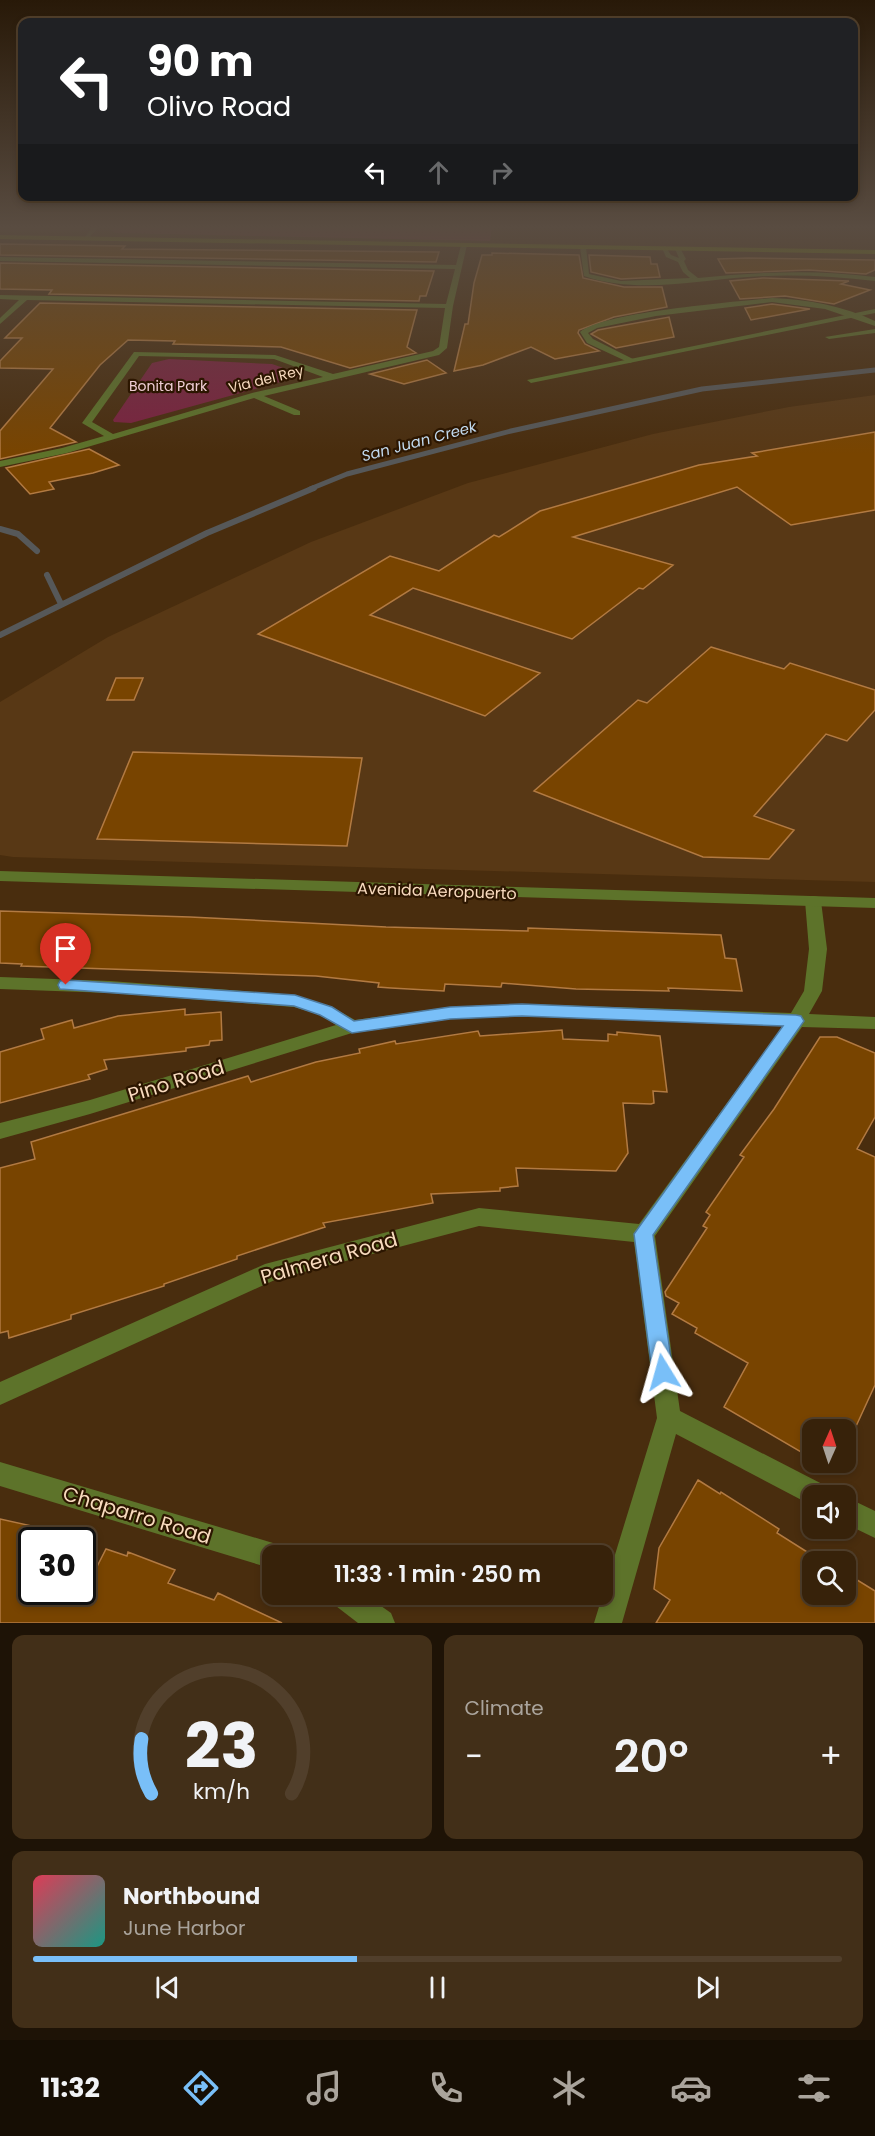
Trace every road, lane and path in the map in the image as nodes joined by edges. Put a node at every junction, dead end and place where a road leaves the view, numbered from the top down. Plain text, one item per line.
1 (20, 303) edge
2 (296, 303) edge
3 (450, 303) edge
4 (744, 303) edge
5 (799, 303) edge
6 (802, 303) edge
7 (875, 304) edge
8 (449, 306) junction
9 (875, 311) edge
10 (854, 316) junction
11 (842, 318) junction
12 (0, 322) edge
13 (875, 325) edge
14 (875, 331) edge
15 (829, 337) dead end
16 (630, 361) junction
17 (332, 377) junction
18 (531, 381) dead end
19 (255, 395) junction
20 (297, 413) dead end
21 (111, 436) junction
22 (0, 464) edge
23 (0, 876) edge
24 (813, 901) junction
25 (875, 903) edge
26 (0, 983) edge
27 (796, 1021) junction
28 (875, 1023) edge
29 (352, 1027) junction
30 (0, 1131) edge
31 (644, 1234) junction
32 (0, 1394) edge
33 (669, 1418) junction
34 (0, 1474) edge
35 (802, 1487) edge
36 (856, 1515) edge
37 (875, 1525) edge
38 (262, 1553) edge
39 (356, 1605) edge
40 (381, 1623) edge
41 (608, 1623) edge

1 - 12 street
2 - 8 street
3 - 8 street
4 - 16 street
5 - 11 street
6 - 10 street
7 - 10 street
8 - 17 street, Via del Rey
9 - 10 street
10 - 11 street
10 - 13 street
11 - 13 street
11 - 16 street
14 - 15 street
16 - 18 street
17 - 19 street, Via del Rey
17 - 21 street
19 - 20 street
19 - 21 street, Via del Rey
21 - 22 street, Via del Rey
23 - 24 street, Avenida Aeropuerto
24 - 25 street, Avenida Aeropuerto
24 - 27 street
26 - 29 street
27 - 28 street, Pino Road
27 - 29 street, Pino Road
27 - 31 street
29 - 30 street, Pino Road
31 - 32 street, Palmera Road
31 - 33 street
33 - 35 street
33 - 41 street
34 - 38 street, Chaparro Road
36 - 37 street
39 - 40 street

